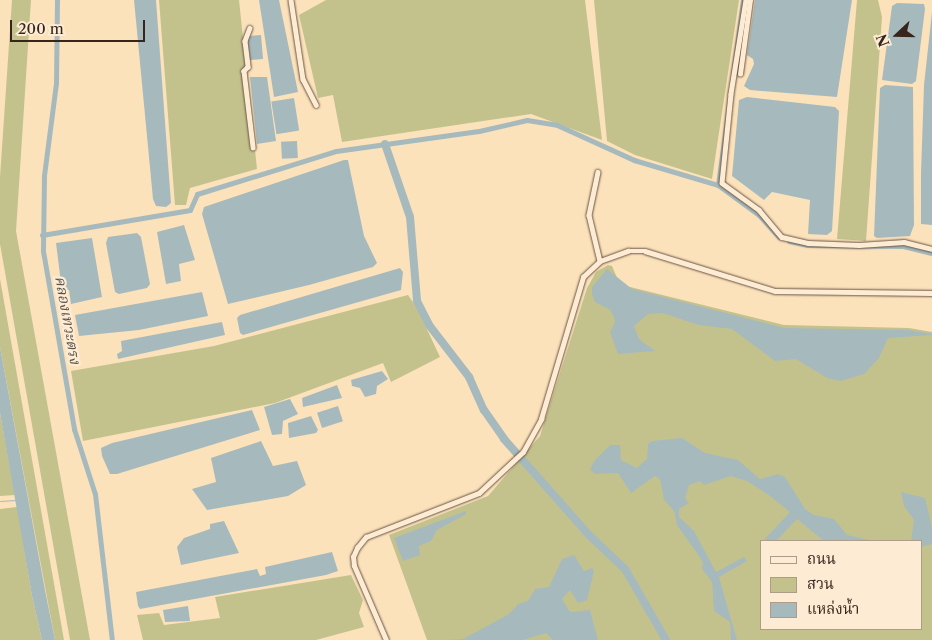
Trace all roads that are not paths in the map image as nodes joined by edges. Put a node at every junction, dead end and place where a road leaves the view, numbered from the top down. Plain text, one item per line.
1 (291, 0) edge
2 (746, 0) edge
3 (750, 0) edge
4 (250, 28) dead end
5 (740, 74) dead end
6 (316, 105) dead end
7 (253, 147) dead end
8 (598, 172) dead end
9 (932, 249) edge
10 (600, 261) junction
11 (932, 293) edge
12 (386, 640) edge

1 - 6 street
2 - 9 street
3 - 5 street
4 - 7 street
8 - 10 street
10 - 11 street
10 - 12 street

